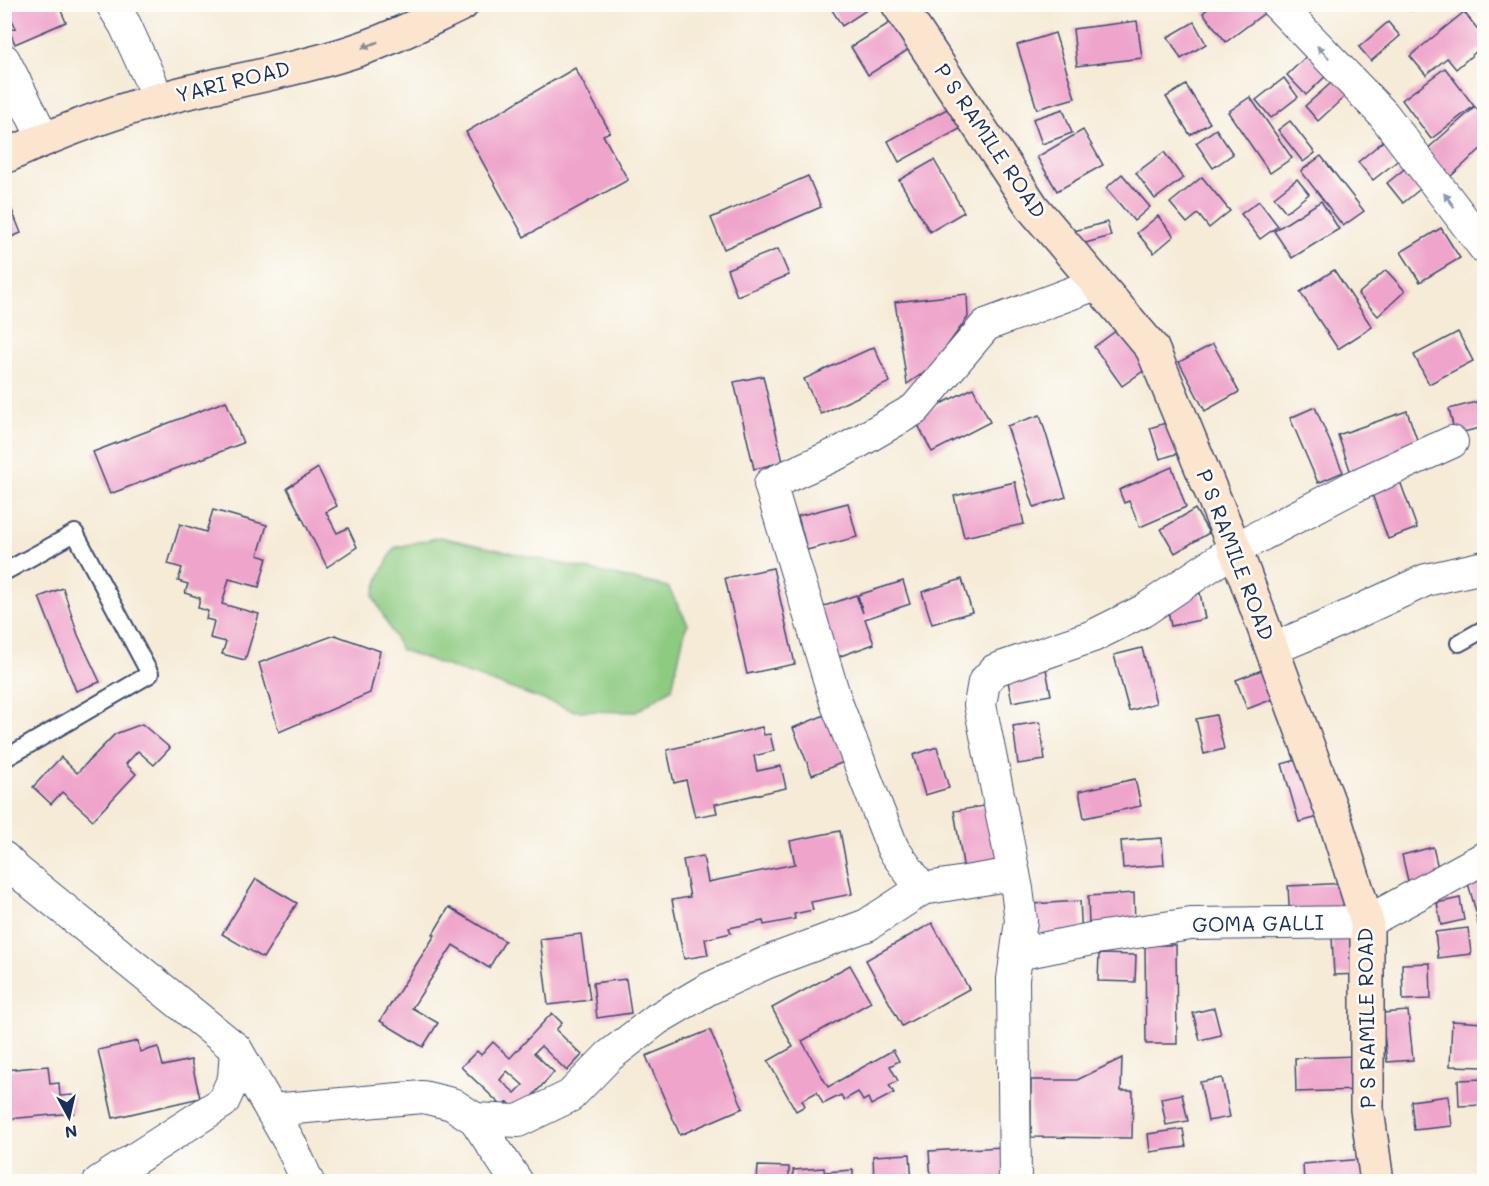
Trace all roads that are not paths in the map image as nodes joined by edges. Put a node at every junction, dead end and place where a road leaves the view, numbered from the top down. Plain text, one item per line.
1 (112, 4) edge
2 (415, 4) edge
3 (462, 4) edge
4 (898, 4) edge
5 (1277, 4) edge
6 (4, 60) edge
7 (151, 82) junction
8 (39, 131) junction
9 (4, 136) edge
10 (4, 157) edge
11 (1485, 247) edge
12 (1096, 284) junction
13 (1452, 442) dead end
14 (1235, 549) junction
15 (1485, 567) edge
16 (8, 570) dead end
17 (1485, 629) edge
18 (1459, 643) dead end
19 (1272, 649) junction
20 (4, 759) edge
21 (4, 858) edge
22 (1485, 858) edge
23 (1014, 874) junction
24 (922, 889) junction
25 (1367, 922) junction
26 (1017, 954) junction
27 (236, 1049) junction
28 (271, 1110) junction
29 (475, 1119) junction
30 (99, 1182) edge
31 (308, 1182) edge
32 (517, 1182) edge
33 (1015, 1182) edge
34 (1377, 1182) edge

1 - 7 street
2 - 7 street
3 -> 8 street, YARI ROAD
4 - 12 street, P S RAMILE ROAD
11 -> 5 street
6 - 8 street
7 - 8 street
8 - 9 street
8 - 10 street, YARI ROAD
12 - 14 street, P S RAMILE ROAD
12 - 24 street
13 - 14 street
14 - 19 street, P S RAMILE ROAD
14 - 23 street
15 - 19 street
16 - 20 lane
17 - 18 lane
19 - 25 street, P S RAMILE ROAD
21 - 27 street
22 - 25 street, GOMA GALLI
23 - 24 street
23 - 26 street
24 - 29 street
25 - 26 street, GOMA GALLI
25 - 34 street, P S RAMILE ROAD
26 - 33 street
27 - 28 street
27 - 30 street
28 - 29 street
28 - 31 street
29 - 32 street

